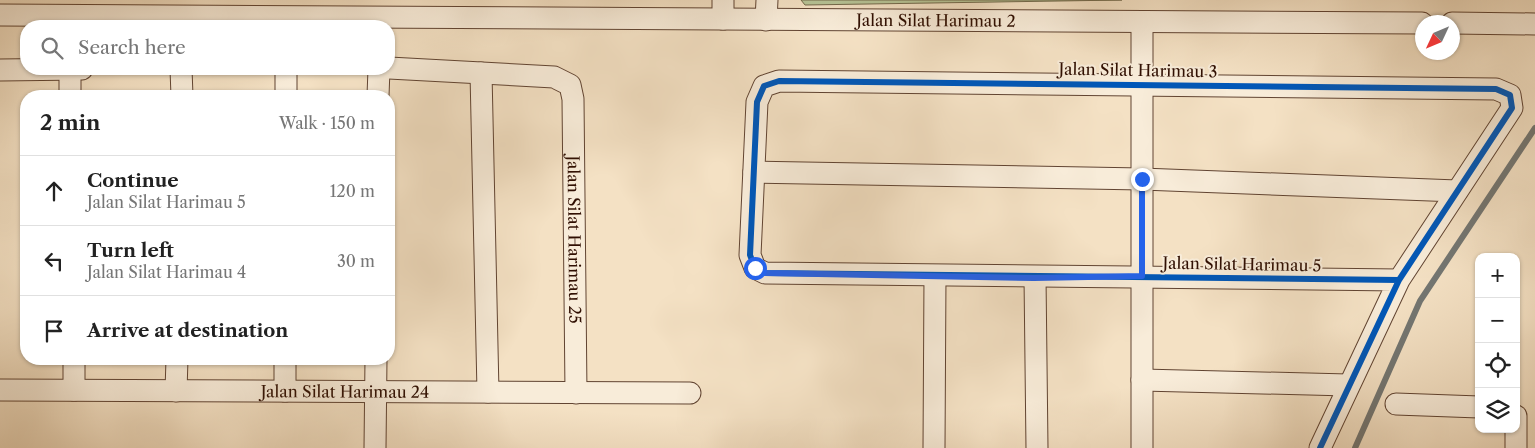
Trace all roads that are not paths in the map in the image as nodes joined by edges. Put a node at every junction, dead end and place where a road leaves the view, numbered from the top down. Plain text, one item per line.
1 (44, 8) edge
2 (207, 8) edge
3 (611, 9) edge
4 (723, 10) edge
5 (766, 10) edge
6 (0, 15) edge
7 (354, 20) edge
8 (395, 21) edge
9 (1142, 22) junction
10 (1415, 23) edge
11 (1460, 23) edge
12 (1535, 24) edge
13 (395, 68) edge
14 (0, 70) edge
15 (20, 70) edge
16 (481, 72) junction
17 (70, 75) edge
18 (182, 75) edge
19 (286, 75) edge
20 (379, 75) edge
21 (1142, 84) junction
22 (70, 90) edge
23 (182, 90) edge
24 (286, 90) edge
25 (378, 90) edge
26 (754, 172) junction
27 (1142, 179) junction
28 (1457, 191) junction
29 (935, 276) junction
30 (1142, 276) junction
31 (1034, 278) junction
32 (1399, 280) junction
33 (74, 365) edge
34 (177, 365) edge
35 (285, 365) edge
36 (376, 365) edge
37 (1142, 380) junction
38 (1348, 385) junction
39 (0, 390) edge
40 (74, 390) junction
41 (176, 391) junction
42 (285, 391) junction
43 (376, 392) junction
44 (488, 392) junction
45 (576, 393) junction
46 (690, 393) dead end
47 (1396, 404) dead end
48 (1475, 408) edge
49 (1516, 433) edge
50 (375, 448) edge
51 (934, 448) edge
52 (1037, 448) edge
53 (1142, 448) edge
54 (1320, 448) edge
55 (1516, 448) edge

1 - 2 street, Jalan Silat Harimau 2
1 - 6 street, Jalan Silat Harimau 2
2 - 7 street, Jalan Silat Harimau 2
3 - 4 street, Jalan Silat Harimau 2
3 - 8 street, Jalan Silat Harimau 2
4 - 5 street, Jalan Silat Harimau 2
5 - 9 street, Jalan Silat Harimau 2
9 - 10 street, Jalan Silat Harimau 2
9 - 21 street
11 - 12 street
13 - 16 street
14 - 15 street
16 - 44 street
16 - 45 street, Jalan Silat Harimau 25
17 - 22 street
18 - 23 street
19 - 24 street
20 - 25 street
21 - 26 street, Jalan Silat Harimau 3
21 - 27 street
21 - 28 street, Jalan Silat Harimau 3
26 - 27 street
26 - 29 street, Jalan Silat Harimau 5
27 - 28 street
27 - 30 street
28 - 32 street
29 - 31 street, Jalan Silat Harimau 5
29 - 51 street
30 - 31 street, Jalan Silat Harimau 5
30 - 32 street, Jalan Silat Harimau 5
30 - 37 street
31 - 52 street
32 - 38 street
33 - 40 street
34 - 41 street
35 - 42 street
36 - 43 street
37 - 38 street
37 - 53 street
38 - 54 street
39 - 40 street, Jalan Silat Harimau 24
40 - 41 street, Jalan Silat Harimau 24
41 - 42 street, Jalan Silat Harimau 24
42 - 43 street, Jalan Silat Harimau 24
43 - 44 street, Jalan Silat Harimau 24
43 - 50 street
44 - 45 street, Jalan Silat Harimau 24
45 - 46 street, Jalan Silat Harimau 24
47 - 48 street
49 - 55 street

